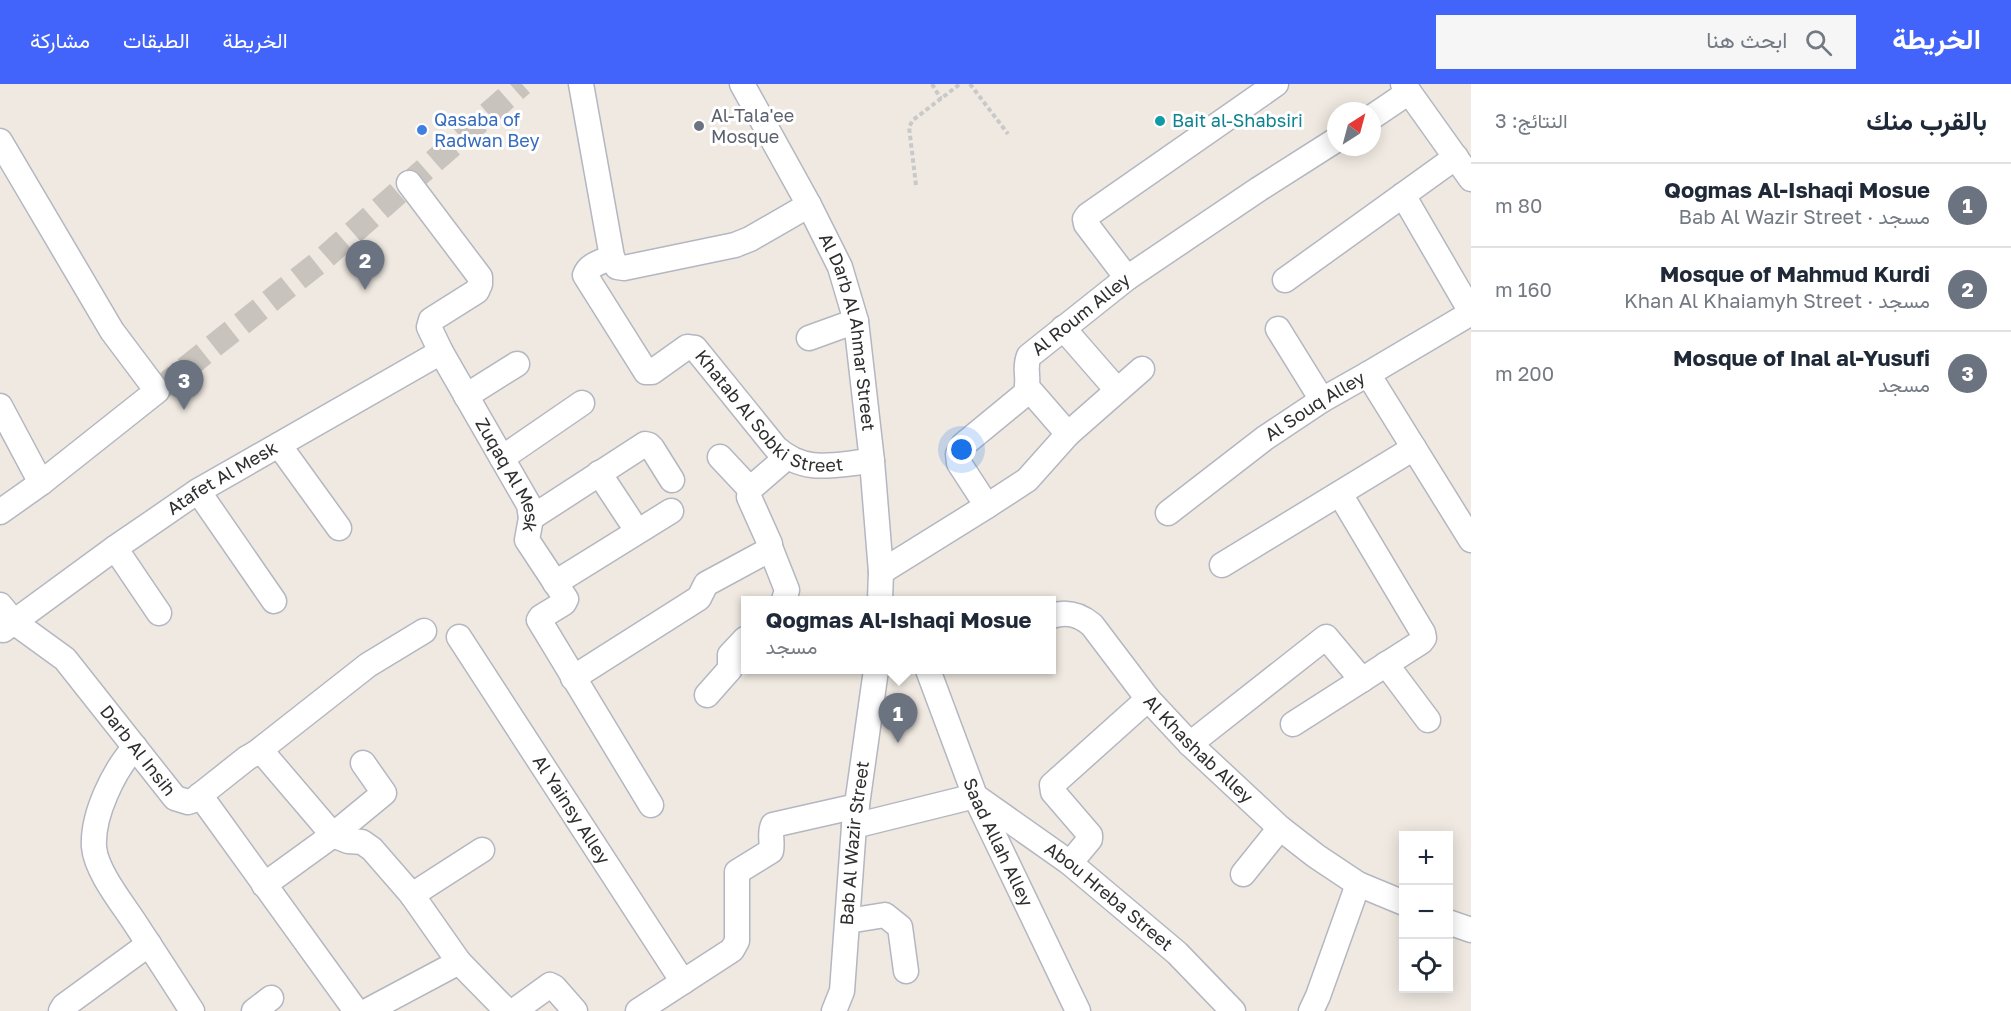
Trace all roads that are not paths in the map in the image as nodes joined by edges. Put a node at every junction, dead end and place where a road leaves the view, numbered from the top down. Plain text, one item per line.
1 (580, 84) edge
2 (742, 84) edge
3 (1276, 84) edge
4 (1406, 88) edge
5 (1381, 109) edge
6 (0, 141) edge
7 (1327, 146) edge
8 (1456, 158) junction
9 (1471, 179) edge
10 (409, 183) dead end
11 (1403, 195) junction
12 (809, 205) junction
13 (612, 257) junction
14 (1128, 278) junction
15 (1285, 280) dead end
16 (1471, 312) edge
17 (856, 321) junction
18 (1063, 328) junction
19 (1278, 329) dead end
20 (809, 338) dead end
21 (441, 352) junction
22 (517, 364) dead end
23 (1142, 369) dead end
24 (1368, 375) junction
25 (1028, 388) junction
26 (1117, 390) junction
27 (466, 396) junction
28 (1322, 400) junction
29 (582, 404) dead end
30 (0, 405) edge
31 (1068, 434) junction
32 (279, 445) junction
33 (1414, 448) junction
34 (720, 457) dead end
35 (787, 457) junction
36 (502, 458) junction
37 (872, 461) junction
38 (599, 473) junction
39 (672, 480) dead end
40 (41, 483) junction
41 (750, 489) junction
42 (198, 492) junction
43 (1340, 494) junction
44 (987, 506) junction
45 (671, 511) dead end
46 (0, 512) edge
47 (1168, 513) dead end
48 (531, 518) junction
49 (630, 520) dead end
50 (339, 528) dead end
51 (1471, 540) edge
52 (770, 547) junction
53 (115, 548) junction
54 (1222, 566) dead end
55 (881, 572) junction
56 (555, 583) junction
57 (785, 596) edge
58 (880, 596) edge
59 (274, 601) dead end
60 (159, 613) dead end
61 (1056, 615) edge
62 (5, 620) edge
63 (424, 631) dead end
64 (459, 637) dead end
65 (741, 643) edge
66 (1386, 664) junction
67 (881, 674) edge
68 (930, 674) edge
69 (573, 678) junction
70 (1362, 680) junction
71 (707, 695) dead end
72 (1148, 699) junction
73 (1428, 720) dead end
74 (1293, 724) dead end
75 (1190, 744) junction
76 (135, 747) junction
77 (256, 753) junction
78 (363, 763) dead end
79 (200, 795) junction
80 (975, 796) junction
81 (651, 805) dead end
82 (856, 816) junction
83 (1280, 828) junction
84 (333, 835) junction
85 (482, 850) dead end
86 (1070, 863) junction
87 (1243, 874) dead end
88 (1358, 884) junction
89 (264, 885) junction
90 (412, 895) junction
91 (1399, 901) edge
92 (848, 921) junction
93 (1453, 923) edge
94 (1471, 930) edge
95 (148, 944) junction
96 (459, 962) junction
97 (906, 971) dead end
98 (682, 982) junction
99 (61, 1011) edge
100 (192, 1011) edge
101 (356, 1011) edge
102 (367, 1011) edge
103 (507, 1011) edge
104 (514, 1011) edge
105 (575, 1011) edge
106 (639, 1011) edge
107 (834, 1011) edge
108 (1078, 1011) edge
109 (1233, 1011) edge
110 (1311, 1011) edge

1 - 13 street
2 - 12 street, Al Darb Al Ahmar Street
3 - 14 street
4 - 5 street
4 - 8 street
6 - 40 street
7 - 14 street, Al Roum Alley
8 - 9 street
8 - 11 street
10 - 21 street, Zuqaq Al Mesk
11 - 15 street
11 - 16 street
12 - 13 street
12 - 17 street, Al Darb Al Ahmar Street
13 - 35 street, Khatab Al Sobki Street
14 - 18 street, Al Roum Alley
16 - 24 street, Al Souq Alley
17 - 20 street
17 - 37 street, Al Darb Al Ahmar Street
18 - 25 street, Al Roum Alley
18 - 26 street
19 - 28 street
21 - 27 street, Zuqaq Al Mesk
21 - 32 street, Atafet Al Mesk
22 - 27 street
23 - 26 street
24 - 28 street, Al Souq Alley
24 - 33 street
25 - 31 street
25 - 44 street
26 - 31 street
27 - 36 street, Zuqaq Al Mesk
28 - 47 street, Al Souq Alley
29 - 36 street
30 - 40 street
31 - 44 street
32 - 42 street, Atafet Al Mesk
32 - 50 street
33 - 43 street
33 - 51 street
34 - 41 street
35 - 37 street, Khatab Al Sobki Street
35 - 41 street
36 - 48 street, Zuqaq Al Mesk
37 - 55 street, Al Darb Al Ahmar Street
38 - 39 street
38 - 48 street
38 - 49 street
40 - 46 street
41 - 52 street
42 - 53 street, Atafet Al Mesk
42 - 59 street
43 - 54 street
43 - 66 street
44 - 55 street
45 - 56 street
48 - 56 street, Zuqaq Al Mesk
52 - 57 street
52 - 69 street
53 - 60 street
53 - 62 street, Atafet Al Mesk
55 - 58 street, Al Darb Al Ahmar Street
56 - 69 street, Zuqaq Al Mesk
61 - 72 street, Al Khashab Alley
62 - 76 street, Darb Al Insih
63 - 77 street, Darb Al Insih
64 - 98 street, Al Yainsy Alley
65 - 71 street
66 - 70 street
66 - 73 street
67 - 82 street, Bab Al Wazir Street
68 - 80 street, Saad Allah Alley
69 - 81 street, Zuqaq Al Mesk
70 - 74 street
70 - 75 street
72 - 75 street, Al Khashab Alley
72 - 86 street
75 - 83 street, Al Khashab Alley
76 - 79 street, Darb Al Insih
76 - 95 street
77 - 79 street, Darb Al Insih
77 - 84 street
78 - 84 street
79 - 89 street
80 - 82 street
80 - 86 street, Abou Hreba Street
80 - 108 street, Saad Allah Alley
82 - 92 street, Bab Al Wazir Street
82 - 98 street
83 - 87 street
83 - 88 street, Al Khashab Alley
84 - 89 street
84 - 90 street
85 - 90 street
86 - 109 street, Abou Hreba Street
88 - 91 street, Al Khashab Alley
88 - 110 street
89 - 101 street
90 - 96 street
92 - 97 street
92 - 107 street, Bab Al Wazir Street
93 - 94 street
95 - 99 street
95 - 100 street
96 - 102 street
96 - 103 street
98 - 106 street
104 - 105 street

